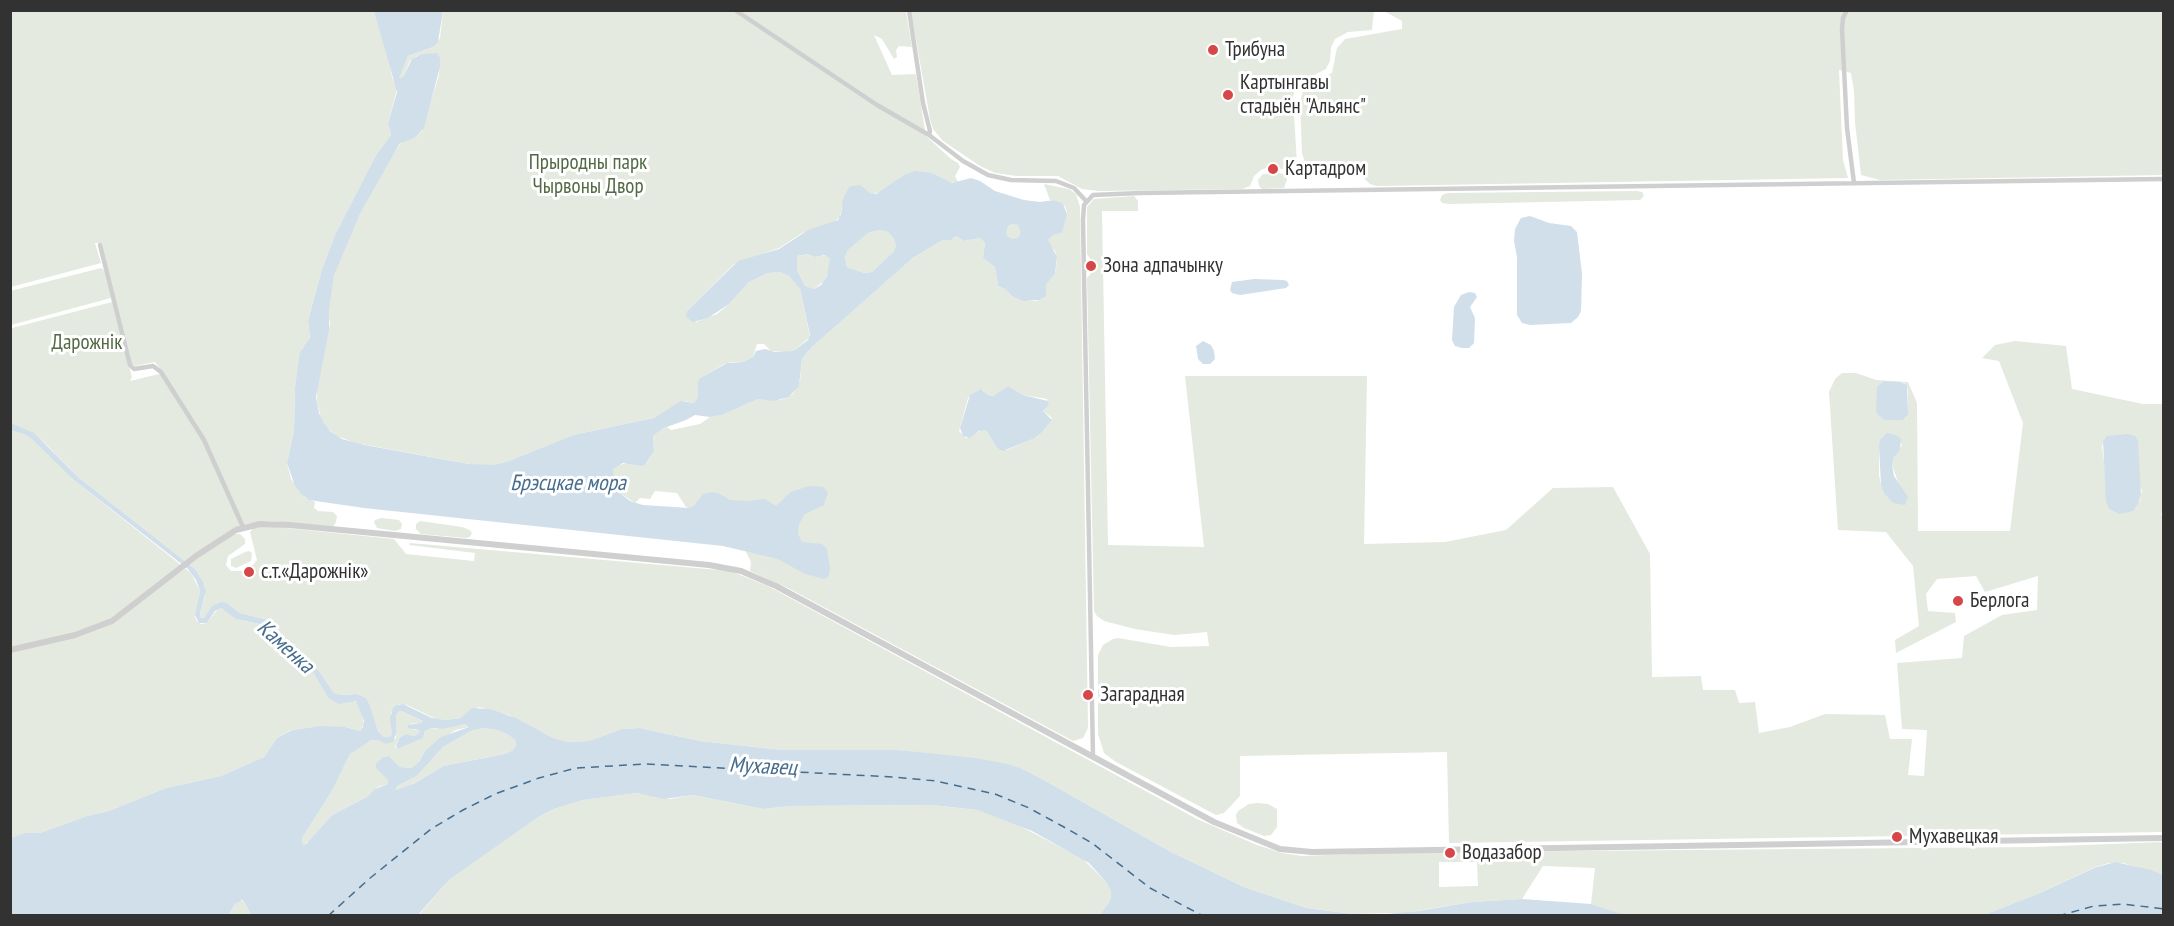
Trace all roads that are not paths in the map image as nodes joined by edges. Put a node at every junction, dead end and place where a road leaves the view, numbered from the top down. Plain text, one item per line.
1 (735, 10) edge
2 (909, 10) edge
3 (1847, 10) edge
4 (929, 135) junction
5 (2163, 179) edge
6 (1854, 183) junction
7 (1086, 201) junction
8 (100, 244) dead end
9 (243, 527) junction
10 (10, 650) edge
11 (1093, 757) junction
12 (2163, 838) edge

1 - 4 street
2 - 4 street
3 - 6 street
4 - 7 street
5 - 6 street
6 - 7 street
7 - 11 street
8 - 9 street
9 - 10 street
9 - 11 street
11 - 12 street

